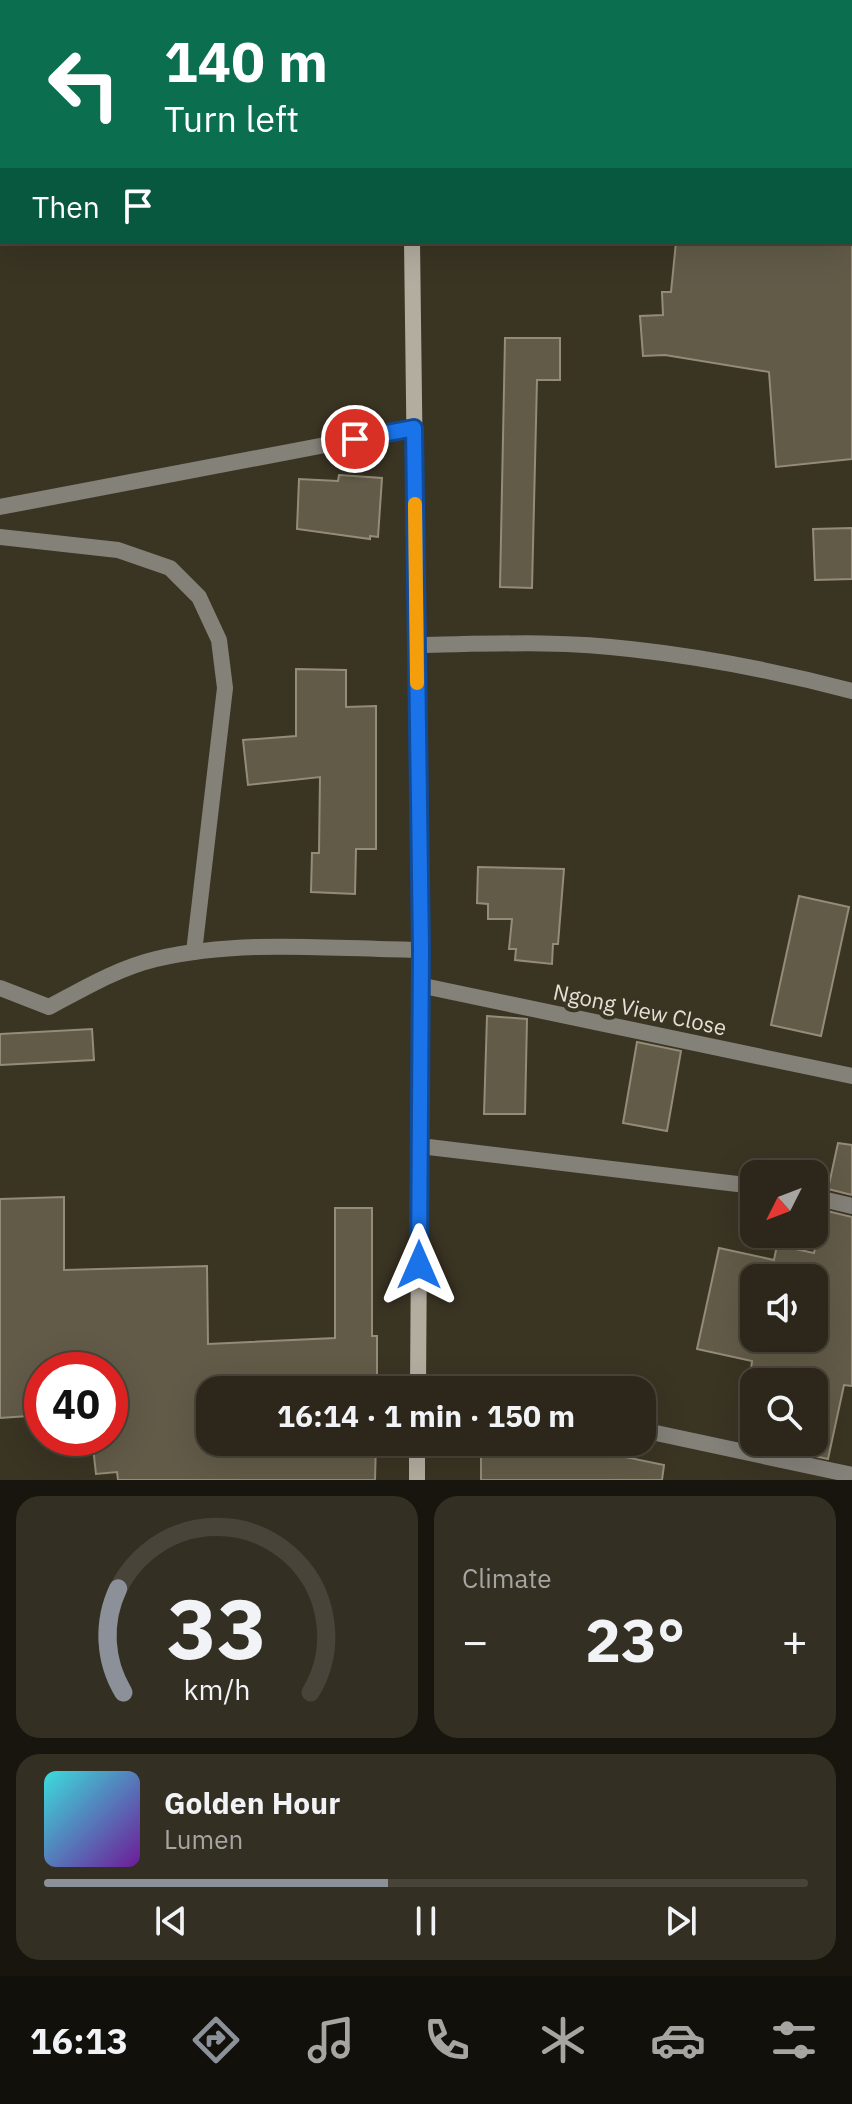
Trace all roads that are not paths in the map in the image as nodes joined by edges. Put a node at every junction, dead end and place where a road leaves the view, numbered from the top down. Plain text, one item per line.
1 (412, 244) edge
2 (414, 428) junction
3 (0, 507) edge
4 (0, 537) edge
5 (417, 645) junction
6 (852, 691) edge
7 (421, 950) junction
8 (194, 952) junction
9 (419, 985) junction
10 (0, 988) edge
11 (852, 1076) edge
12 (420, 1146) junction
13 (740, 1184) edge
14 (828, 1200) edge
15 (852, 1206) edge
16 (418, 1376) edge
17 (656, 1433) edge
18 (417, 1456) edge
19 (852, 1475) edge
20 (417, 1480) edge

1 - 2 street
2 - 3 street
2 - 5 street
4 - 8 street
5 - 6 street
5 - 7 street
7 - 8 street
7 - 9 street
8 - 10 street
9 - 11 street, Ngong View Close
9 - 12 street
12 - 13 street
12 - 16 street
14 - 15 street
17 - 19 street
18 - 20 street

